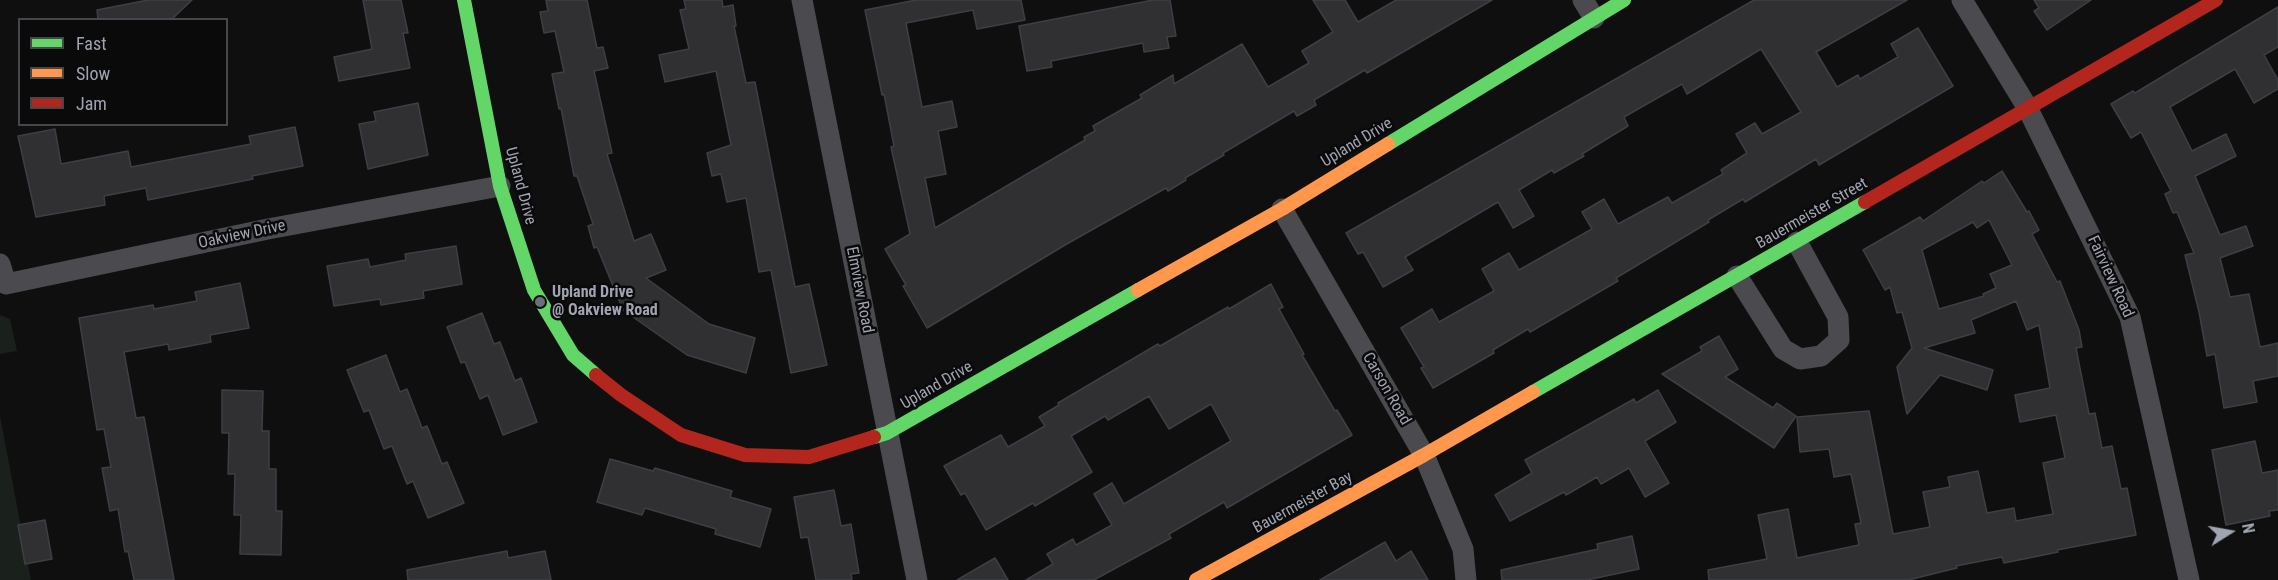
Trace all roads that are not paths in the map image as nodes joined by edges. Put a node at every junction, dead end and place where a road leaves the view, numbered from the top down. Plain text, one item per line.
1 (464, 0) edge
2 (802, 0) edge
3 (1624, 0) edge
4 (1962, 0) edge
5 (2216, 0) edge
6 (1588, 9) edge
7 (2027, 107) junction
8 (500, 186) junction
9 (1282, 208) junction
10 (1797, 242) junction
11 (0, 264) edge
12 (1737, 276) junction
13 (887, 433) junction
14 (1424, 455) junction
15 (917, 580) edge
16 (1196, 580) edge
17 (1466, 580) edge
18 (2189, 580) edge

1 - 8 street, Upland Drive
2 - 13 street, Elmview Road
3 - 6 street, Upland Drive
4 - 7 street, Fairview Road
5 - 7 street, Bauermeister Street
6 - 9 street, Upland Drive
7 - 10 street, Bauermeister Street
7 - 18 street, Fairview Road
8 - 11 street, Oakview Drive
8 - 13 street, Upland Drive
9 - 13 street, Upland Drive
9 - 14 street, Carson Road
10 - 12 street, Bauermeister Street
10 - 12 street
12 - 14 street, Bauermeister Street
13 - 15 street, Elmview Road
14 - 16 street, Bauermeister Bay
14 - 17 street, Carson Road

